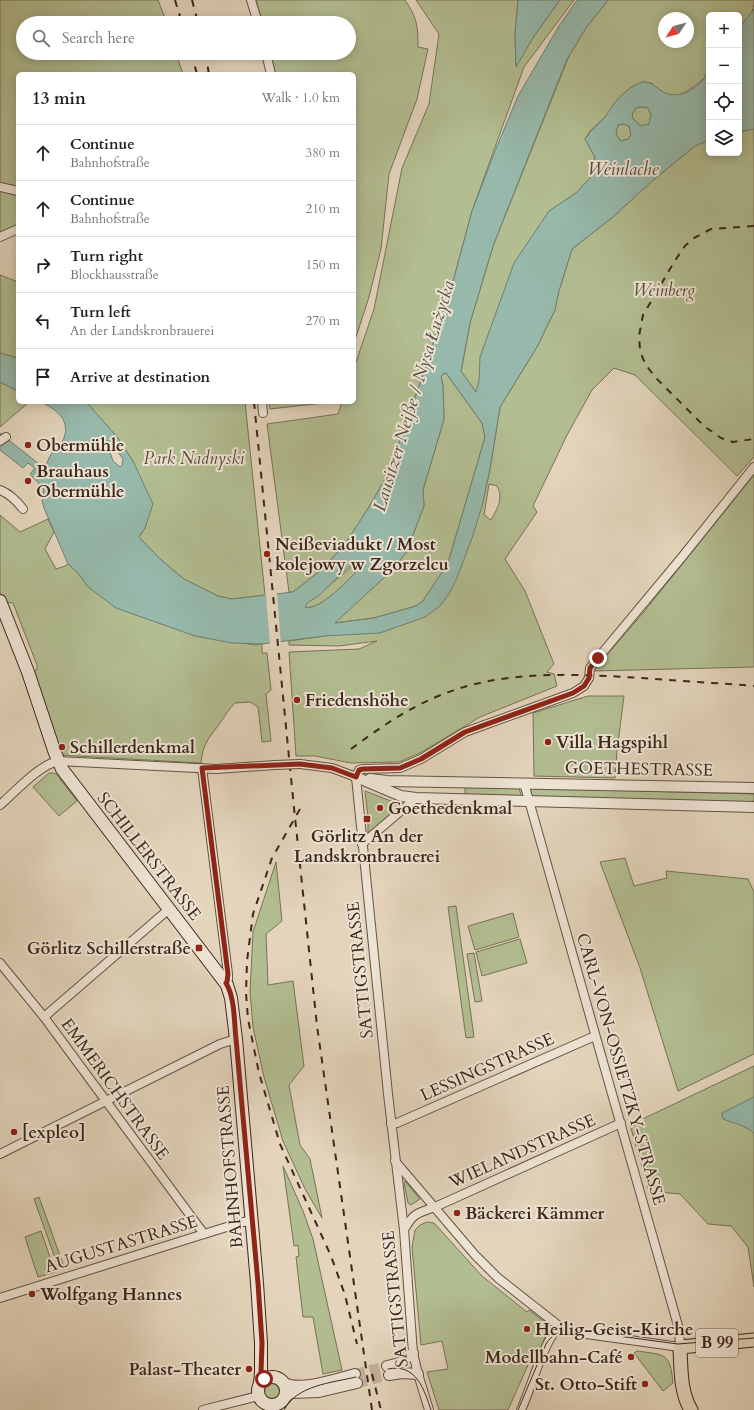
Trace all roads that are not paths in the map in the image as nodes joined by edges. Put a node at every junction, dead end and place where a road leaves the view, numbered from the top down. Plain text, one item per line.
1 (250, 2) edge
2 (255, 16) edge
3 (268, 60) edge
4 (271, 72) edge
5 (0, 187) edge
6 (16, 191) edge
7 (14, 231) edge
8 (0, 237) edge
9 (262, 404) edge
10 (263, 414) dead end
11 (754, 467) edge
12 (0, 490) edge
13 (23, 509) dead end
14 (0, 601) edge
15 (58, 761) junction
16 (202, 768) junction
17 (358, 778) junction
18 (524, 783) junction
19 (754, 788) edge
20 (416, 798) junction
21 (529, 801) junction
22 (0, 805) edge
23 (754, 807) edge
24 (362, 844) junction
25 (169, 909) junction
26 (0, 963) edge
27 (227, 986) junction
28 (44, 1018) junction
29 (594, 1036) junction
30 (236, 1039) junction
31 (105, 1101) junction
32 (621, 1123) junction
33 (391, 1124) junction
34 (0, 1154) edge
35 (395, 1160) junction
36 (435, 1207) junction
37 (252, 1221) junction
38 (404, 1230) junction
39 (204, 1234) junction
40 (0, 1298) edge
41 (559, 1326) junction
42 (754, 1340) edge
43 (262, 1343) junction
44 (680, 1347) junction
45 (413, 1353) junction
46 (418, 1374) junction
47 (279, 1380) junction
48 (260, 1383) junction
49 (285, 1397) junction
50 (268, 1405) edge
51 (203, 1410) edge
52 (429, 1410) edge
53 (520, 1410) edge
54 (691, 1410) edge

1 - 2 street
3 - 4 street
5 - 6 street
7 - 8 street
9 - 10 street
11 - 17 street
12 - 13 street
14 - 15 main road, SCHILLERSTRASSE
15 - 16 street
15 - 22 street
15 - 25 main road, SCHILLERSTRASSE
16 - 17 street, bridge
16 - 27 street, BAHNHOFSTRASSE
17 - 18 street, GOETHESTRASSE
17 - 20 street, GOETHESTRASSE
17 - 24 street, SATTIGSTRASSE
18 - 19 street, GOETHESTRASSE
18 - 21 street
20 - 21 street, GOETHESTRASSE
20 - 24 street
21 - 23 street, GOETHESTRASSE
21 - 29 street, CARL-VON-OSSIETZKY-STRASSE
24 - 33 street, SATTIGSTRASSE
25 - 27 main road, SCHILLERSTRASSE
25 - 28 street
26 - 28 street, EMMERICHSTRASSE
27 - 30 main road, BAHNHOFSTRASSE
28 - 31 street, EMMERICHSTRASSE
29 - 32 street, CARL-VON-OSSIETZKY-STRASSE
29 - 33 street, LESSINGSTRASSE
30 - 31 street
30 - 37 main road, BAHNHOFSTRASSE
31 - 34 street
31 - 39 street, EMMERICHSTRASSE
32 - 36 street, WIELANDSTRASSE
32 - 44 street, CARL-VON-OSSIETZKY-STRASSE
33 - 35 street, SATTIGSTRASSE
35 - 36 street
35 - 38 street, SATTIGSTRASSE
36 - 38 street, WIELANDSTRASSE
36 - 41 street
37 - 39 street, AUGUSTASTRASSE
37 - 43 main road, BAHNHOFSTRASSE
38 - 45 street, SATTIGSTRASSE
39 - 40 street, AUGUSTASTRASSE
41 - 44 street
41 - 53 street
42 - 44 main road, B 99
43 - 47 main road, BAHNHOFSTRASSE
43 - 48 main road, BAHNHOFSTRASSE
44 - 54 main road, B 99
45 - 46 street, SATTIGSTRASSE
45 - 46 street
46 - 52 street, SATTIGSTRASSE
47 - 48 main road
47 - 49 main road, BAHNHOFSTRASSE
47 - 49 street
48 - 50 main road, BAHNHOFSTRASSE
49 - 50 main road
50 - 51 street

